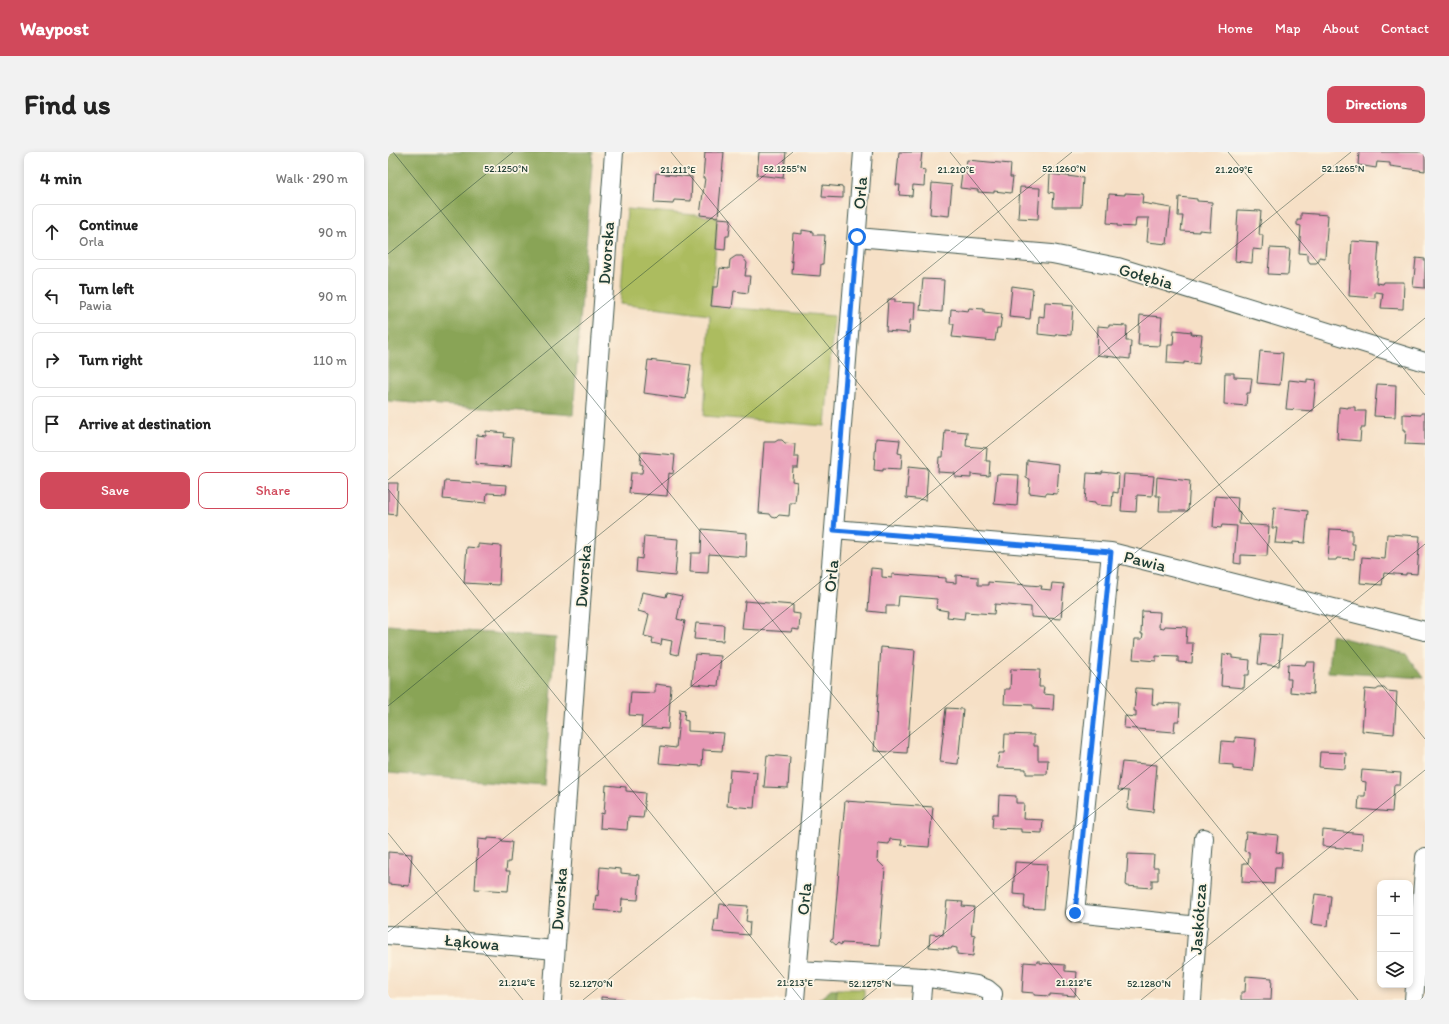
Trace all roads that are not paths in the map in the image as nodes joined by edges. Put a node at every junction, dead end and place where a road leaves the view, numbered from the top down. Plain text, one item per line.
1 (614, 152) edge
2 (863, 152) edge
3 (857, 237) junction
4 (1425, 362) edge
5 (834, 530) junction
6 (1111, 552) junction
7 (1425, 632) edge
8 (1204, 838) dead end
9 (1425, 857) edge
10 (1198, 926) junction
11 (388, 935) edge
12 (555, 950) junction
13 (798, 970) junction
14 (923, 977) junction
15 (993, 997) edge
16 (552, 1000) edge
17 (795, 1000) edge
18 (921, 1000) edge
19 (1192, 1000) edge
20 (1414, 1000) edge

1 - 12 street, Dworska
2 - 3 street, Orla
3 - 4 street, Gołębia
3 - 5 street, Orla
5 - 6 street, Pawia
5 - 13 street, Orla
6 - 7 street, Pawia
6 - 10 street
8 - 10 street, Jaskółcza
9 - 20 street
10 - 19 street, Jaskółcza
11 - 12 street, Łąkowa
12 - 16 street, Dworska
13 - 14 street
13 - 17 street, Orla
14 - 15 street
14 - 18 street

